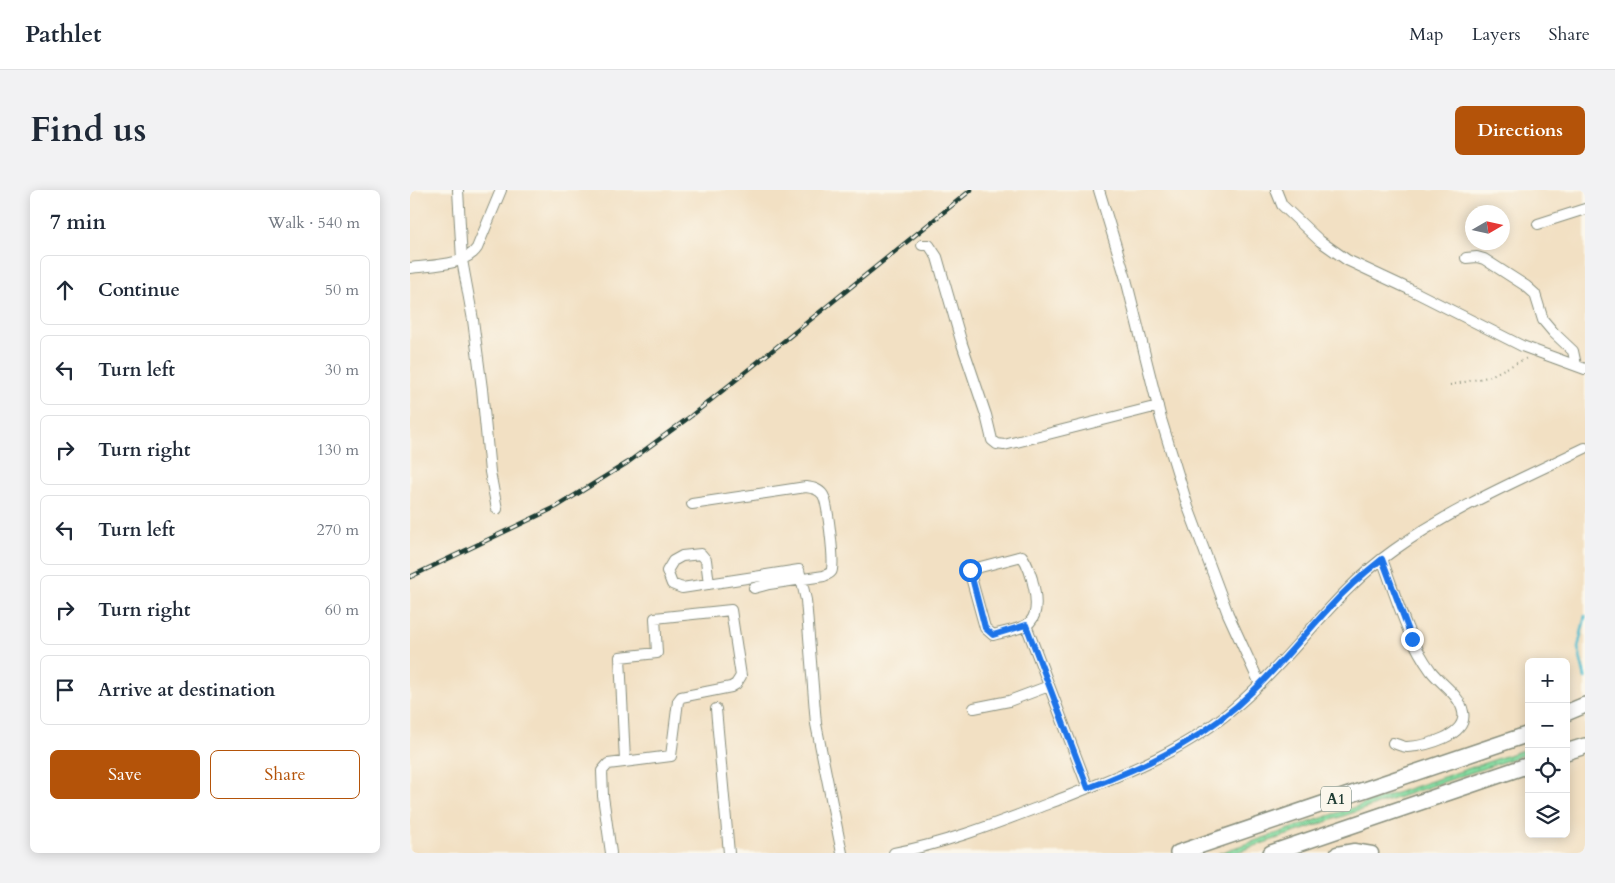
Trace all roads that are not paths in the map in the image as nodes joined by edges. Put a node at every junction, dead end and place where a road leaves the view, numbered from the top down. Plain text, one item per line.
1 (458, 190) edge
2 (501, 190) edge
3 (1099, 190) edge
4 (1277, 191) edge
5 (1585, 209) edge
6 (1538, 224) dead end
7 (922, 245) dead end
8 (1466, 258) dead end
9 (462, 260) junction
10 (410, 268) edge
11 (1580, 367) edge
12 (1158, 406) junction
13 (1585, 448) edge
14 (692, 504) dead end
15 (497, 509) dead end
16 (1382, 559) junction
17 (801, 580) junction
18 (709, 584) dead end
19 (754, 588) dead end
20 (1026, 625) junction
21 (1260, 684) junction
22 (1049, 686) junction
23 (1585, 705) edge
24 (974, 708) dead end
25 (716, 709) dead end
26 (1570, 711) edge
27 (1585, 715) edge
28 (1570, 720) edge
29 (1525, 734) edge
30 (1393, 743) dead end
31 (1585, 746) edge
32 (1570, 751) edge
33 (1585, 754) edge
34 (1570, 757) edge
35 (625, 761) junction
36 (1525, 767) edge
37 (1088, 788) junction
38 (611, 853) edge
39 (729, 853) edge
40 (842, 853) edge
41 (894, 853) edge
42 (1178, 853) edge
43 (1271, 853) edge
44 (1337, 853) edge
45 (1372, 853) edge

1 - 9 street
2 - 9 street
3 - 12 street
4 - 11 street
5 - 6 street
7 - 12 street
8 - 11 street
9 - 10 street
9 - 15 street
12 - 21 street
13 - 16 street
14 - 17 street
16 - 21 street
16 - 30 street
17 - 18 street
17 - 19 street
17 - 40 street
20 - 20 street
20 - 22 street
21 - 37 street
22 - 24 street
22 - 37 street
23 - 26 highway
25 - 39 street
27 - 28 highway
29 - 42 highway, Α1
31 - 32 highway
33 - 34 highway
35 - 35 street
35 - 38 street
36 - 43 highway, Α1
37 - 41 street
44 - 45 main road

